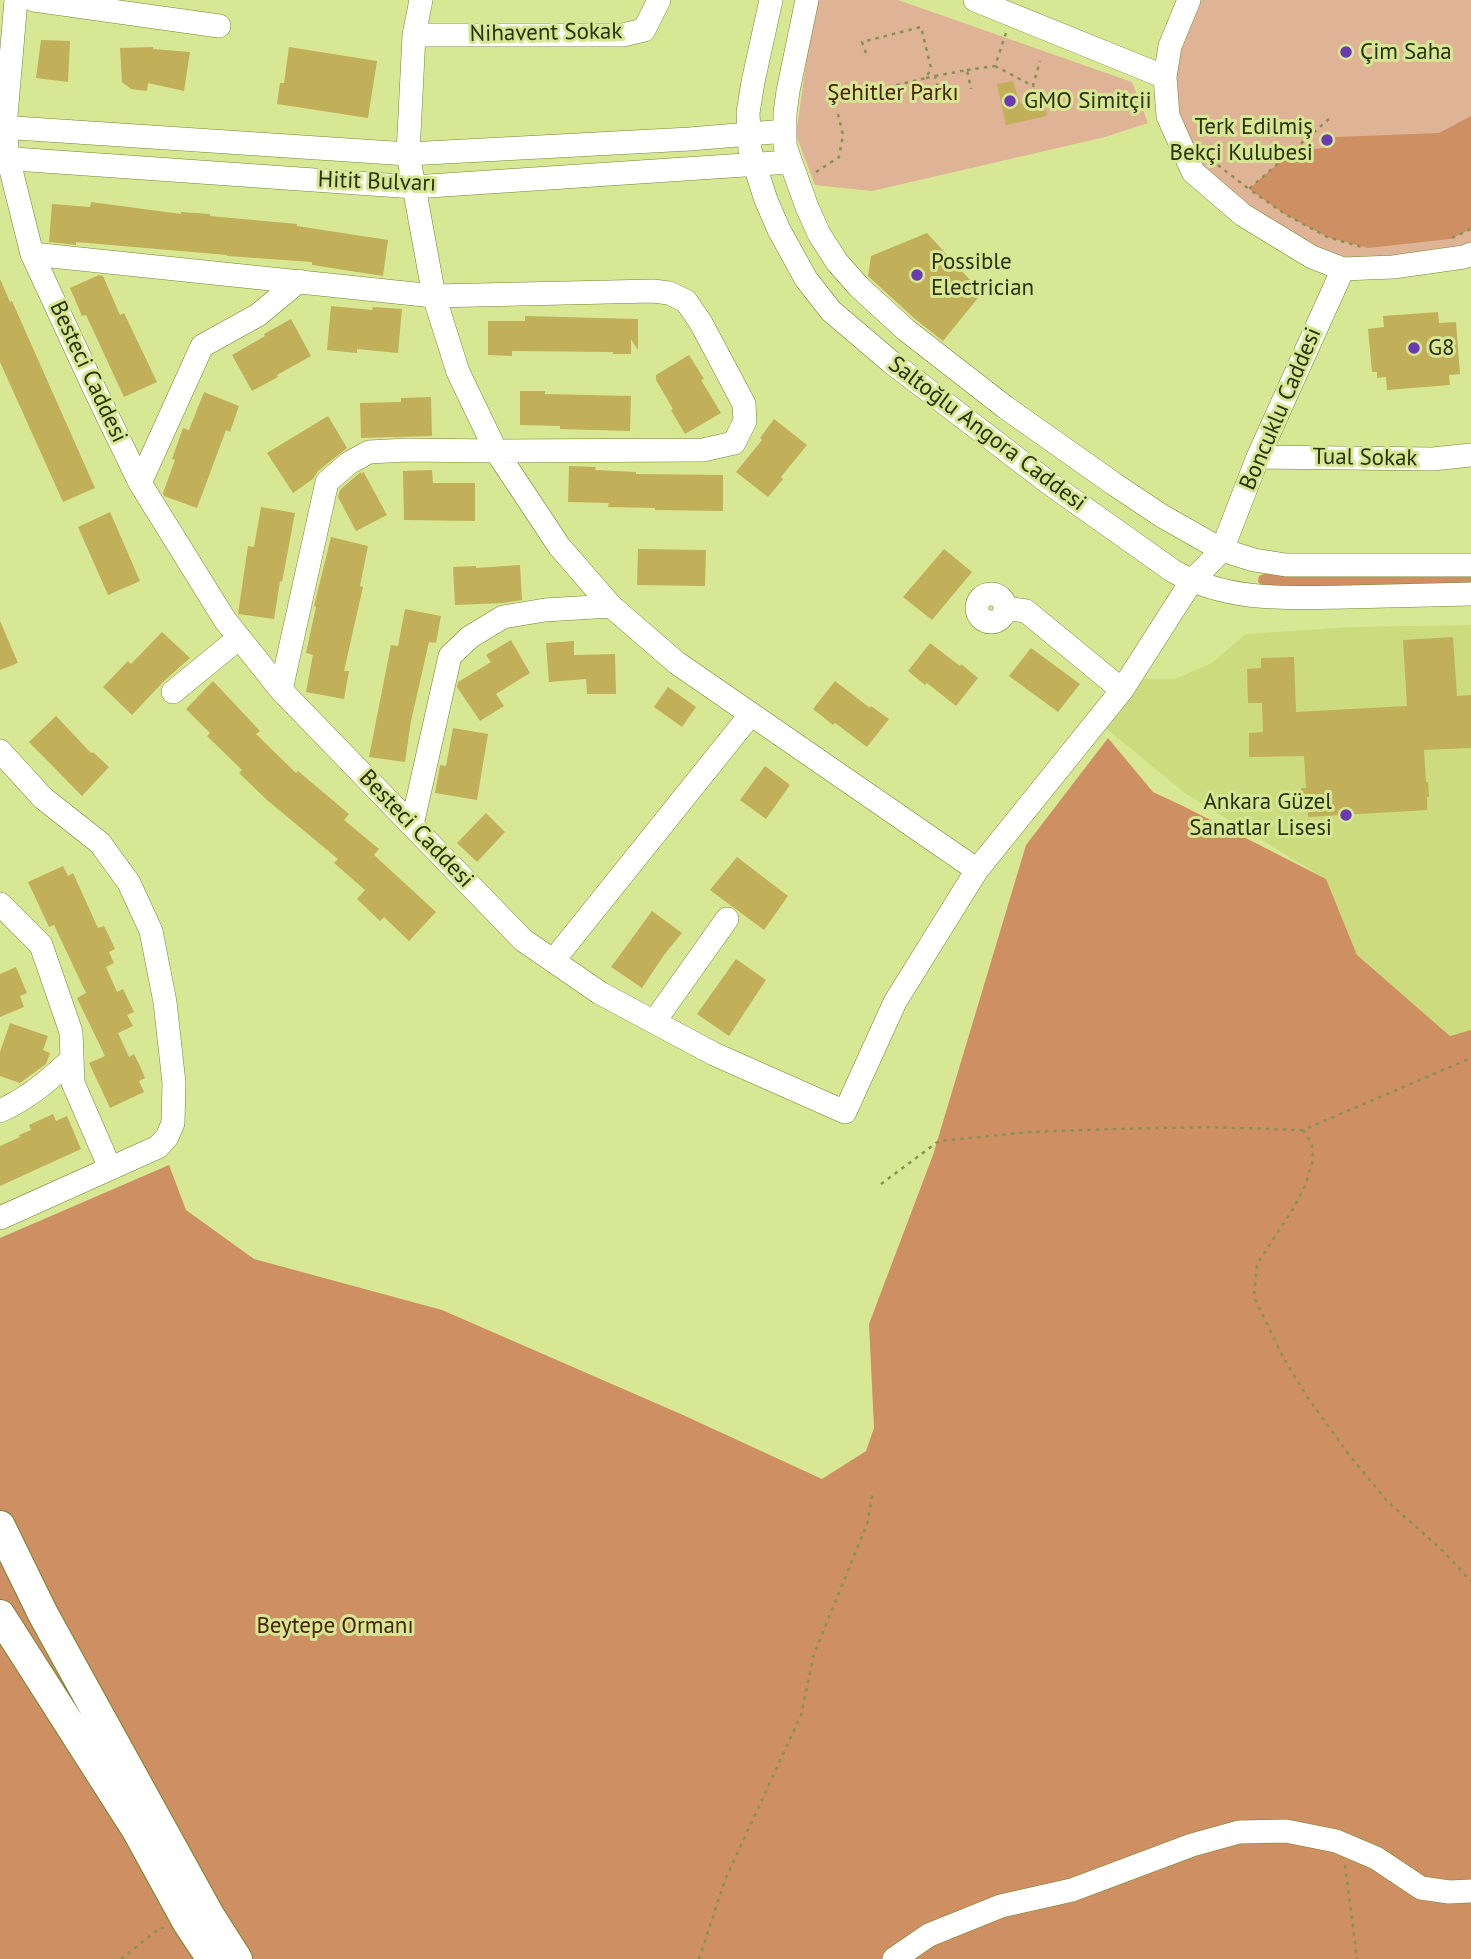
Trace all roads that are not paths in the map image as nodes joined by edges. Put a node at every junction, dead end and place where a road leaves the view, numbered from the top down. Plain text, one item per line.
1 (16, 0) edge
2 (34, 0) edge
3 (421, 0) edge
4 (659, 0) edge
5 (771, 0) edge
6 (807, 0) edge
7 (975, 0) edge
8 (1189, 0) edge
9 (219, 26) dead end
10 (414, 35) junction
11 (1165, 77) junction
12 (2, 127) edge
13 (785, 131) junction
14 (748, 135) junction
15 (408, 154) junction
16 (4, 158) edge
17 (790, 162) junction
18 (753, 164) junction
19 (414, 187) junction
20 (32, 254) junction
21 (1471, 254) edge
22 (1343, 269) junction
23 (299, 281) junction
24 (434, 296) junction
25 (496, 451) junction
26 (1471, 455) edge
27 (1258, 457) junction
28 (140, 483) junction
29 (1222, 550) junction
30 (1471, 565) edge
31 (1191, 582) junction
32 (1471, 594) edge
33 (611, 606) junction
34 (1005, 608) dead end
35 (239, 638) junction
36 (281, 690) junction
37 (1122, 690) junction
38 (173, 692) dead end
39 (751, 715) junction
40 (0, 751) edge
41 (412, 825) junction
42 (977, 870) junction
43 (0, 904) edge
44 (727, 919) dead end
45 (554, 961) junction
46 (654, 1022) junction
47 (72, 1059) junction
48 (0, 1111) edge
49 (110, 1168) junction
50 (0, 1218) edge
51 (0, 1526) edge
52 (0, 1615) edge
53 (1471, 1891) edge
54 (212, 1959) edge
55 (237, 1959) edge
56 (894, 1959) edge

1 - 12 street
2 - 9 street
3 - 10 street
4 - 10 street, Nihavent Sokak
5 - 14 street, Saltoğlu Angora Caddesi
6 - 13 street, Saltoğlu Angora Caddesi
7 - 11 street
8 - 11 street
10 - 15 street
11 - 22 street
12 - 15 street, Hitit Bulvarı
12 - 16 street, Besteci Caddesi
13 - 14 street, Hitit Bulvarı
13 - 17 street, Saltoğlu Angora Caddesi
14 - 15 street, Hitit Bulvarı
14 - 18 street, Saltoğlu Angora Caddesi
15 - 19 street
16 - 19 street, Hitit Bulvarı
16 - 20 street, Besteci Caddesi
17 - 18 street, Hitit Bulvarı
17 - 29 street, Saltoğlu Angora Caddesi
18 - 19 street, Hitit Bulvarı
18 - 31 street, Saltoğlu Angora Caddesi
19 - 24 street
20 - 23 street
20 - 28 street, Besteci Caddesi
21 - 22 street
22 - 27 street, Boncuklu Caddesi
23 - 24 street
23 - 28 street
24 - 25 street
24 - 25 street
25 - 33 street
25 - 36 street
26 - 27 street, Tual Sokak
27 - 29 street, Boncuklu Caddesi
28 - 35 street, Besteci Caddesi
29 - 30 street, Saltoğlu Angora Caddesi
29 - 31 street
31 - 32 street, Saltoğlu Angora Caddesi
31 - 37 street
33 - 39 street
33 - 41 street
34 - 37 street
35 - 36 street, Besteci Caddesi
35 - 38 street
36 - 41 street, Besteci Caddesi
37 - 42 street
39 - 42 street
39 - 45 street
40 - 49 street
41 - 45 street, Besteci Caddesi
42 - 46 street, Besteci Caddesi
43 - 47 street
44 - 46 street
45 - 46 street, Besteci Caddesi
47 - 48 street
47 - 49 street
49 - 50 street
51 - 55 main road
52 - 54 main road
53 - 56 street

